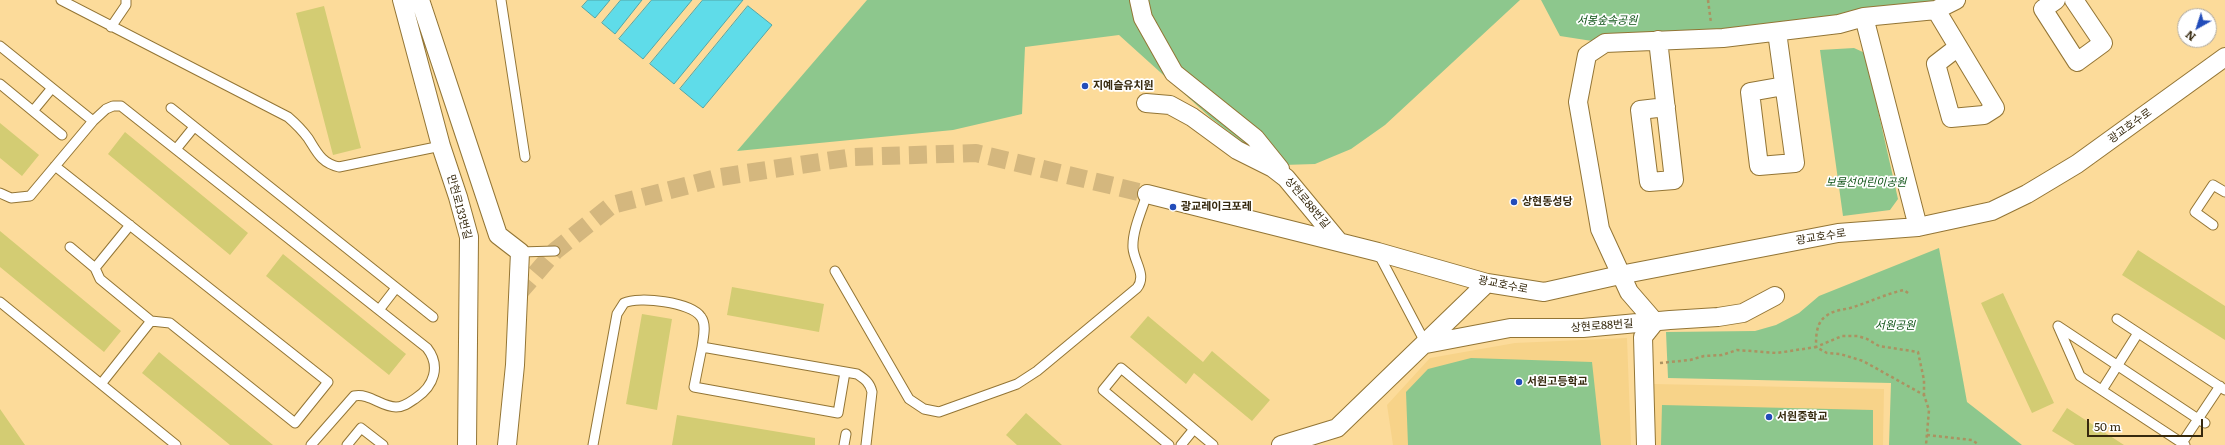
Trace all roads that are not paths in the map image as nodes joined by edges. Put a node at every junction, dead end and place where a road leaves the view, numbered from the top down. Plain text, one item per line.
1 (61, 0) edge
2 (126, 0) edge
3 (402, 0) edge
4 (420, 0) edge
5 (501, 0) edge
6 (1138, 0) edge
7 (1956, 0) edge
8 (2056, 0) edge
9 (2074, 0) edge
10 (1936, 10) junction
11 (1864, 17) junction
12 (111, 27) junction
13 (1777, 32) junction
14 (1658, 40) junction
15 (0, 46) edge
16 (1958, 47) dead end
17 (2225, 57) edge
18 (0, 84) edge
19 (1784, 86) dead end
20 (52, 88) junction
21 (1146, 103) dead end
22 (1666, 107) dead end
23 (171, 108) dead end
24 (33, 111) junction
25 (93, 121) junction
26 (194, 126) junction
27 (62, 135) dead end
28 (441, 146) junction
29 (177, 148) junction
30 (525, 156) dead end
31 (55, 166) junction
32 (1286, 178) junction
33 (2225, 192) edge
34 (0, 193) edge
35 (1147, 194) joint
36 (130, 225) junction
37 (2213, 225) dead end
38 (1918, 227) junction
39 (1339, 242) junction
40 (70, 247) dead end
41 (555, 251) dead end
42 (520, 252) junction
43 (1378, 252) junction
44 (96, 268) junction
45 (835, 271) dead end
46 (1620, 275) junction
47 (1487, 283) junction
48 (396, 288) junction
49 (1775, 296) dead end
50 (0, 302) edge
51 (379, 310) junction
52 (433, 318) dead end
53 (2117, 319) dead end
54 (151, 320) junction
55 (1655, 322) junction
56 (2138, 333) junction
57 (1426, 344) junction
58 (702, 347) junction
59 (2117, 366) junction
60 (845, 372) junction
61 (101, 384) junction
62 (2222, 388) edge
63 (2102, 390) junction
64 (2202, 421) junction
65 (1194, 429) junction
66 (846, 434) dead end
67 (316, 444) edge
68 (2184, 444) edge
69 (176, 445) edge
70 (347, 445) edge
71 (382, 445) edge
72 (467, 445) edge
73 (507, 445) edge
74 (593, 445) edge
75 (844, 445) edge
76 (866, 445) edge
77 (1169, 445) edge
78 (1181, 445) edge
79 (1213, 445) edge
80 (1280, 445) edge
81 (1646, 445) edge

1 - 12 lane
2 - 12 lane
3 - 28 street, 만현로133번길
4 - 42 street
5 - 30 lane
6 - 32 street
7 - 10 street
8 - 9 street
10 - 11 street
10 - 16 street
11 - 13 street
11 - 38 street
12 - 28 lane
13 - 14 street
13 - 19 street
14 - 22 street
14 - 46 street
15 - 20 lane
17 - 38 street, 광교호수로
18 - 24 lane
20 - 24 lane
20 - 25 lane
21 - 32 street, 상현로88번길
23 - 26 lane
24 - 27 lane
25 - 29 lane
25 - 31 lane
26 - 29 lane
26 - 48 lane
28 - 72 street, 만현로133번길
29 - 51 lane
31 - 34 lane
31 - 36 lane
32 - 39 street, 상현로88번길
33 - 37 lane
35 - 39 street
35 - 45 lane
36 - 44 lane
36 - 54 lane
38 - 46 street, 광교호수로
39 - 43 street
40 - 44 lane
41 - 42 lane
42 - 73 street
43 - 47 street, 광교호수로
43 - 57 lane
44 - 54 lane
46 - 47 street, 광교호수로
46 - 55 street
47 - 57 street
48 - 51 lane
48 - 52 lane
49 - 55 street, 상현로88번길
50 - 61 lane
51 - 67 lane
53 - 56 lane
54 - 61 lane
55 - 57 street, 상현로88번길
55 - 81 street
56 - 59 lane
56 - 62 lane
57 - 80 street
58 - 60 lane
58 - 60 lane
58 - 74 lane
59 - 63 lane
59 - 63 lane
59 - 64 lane
60 - 76 lane
61 - 69 lane
62 - 64 lane
63 - 68 lane
64 - 68 lane
65 - 77 lane
65 - 78 lane
65 - 79 lane
66 - 75 lane
70 - 71 lane

